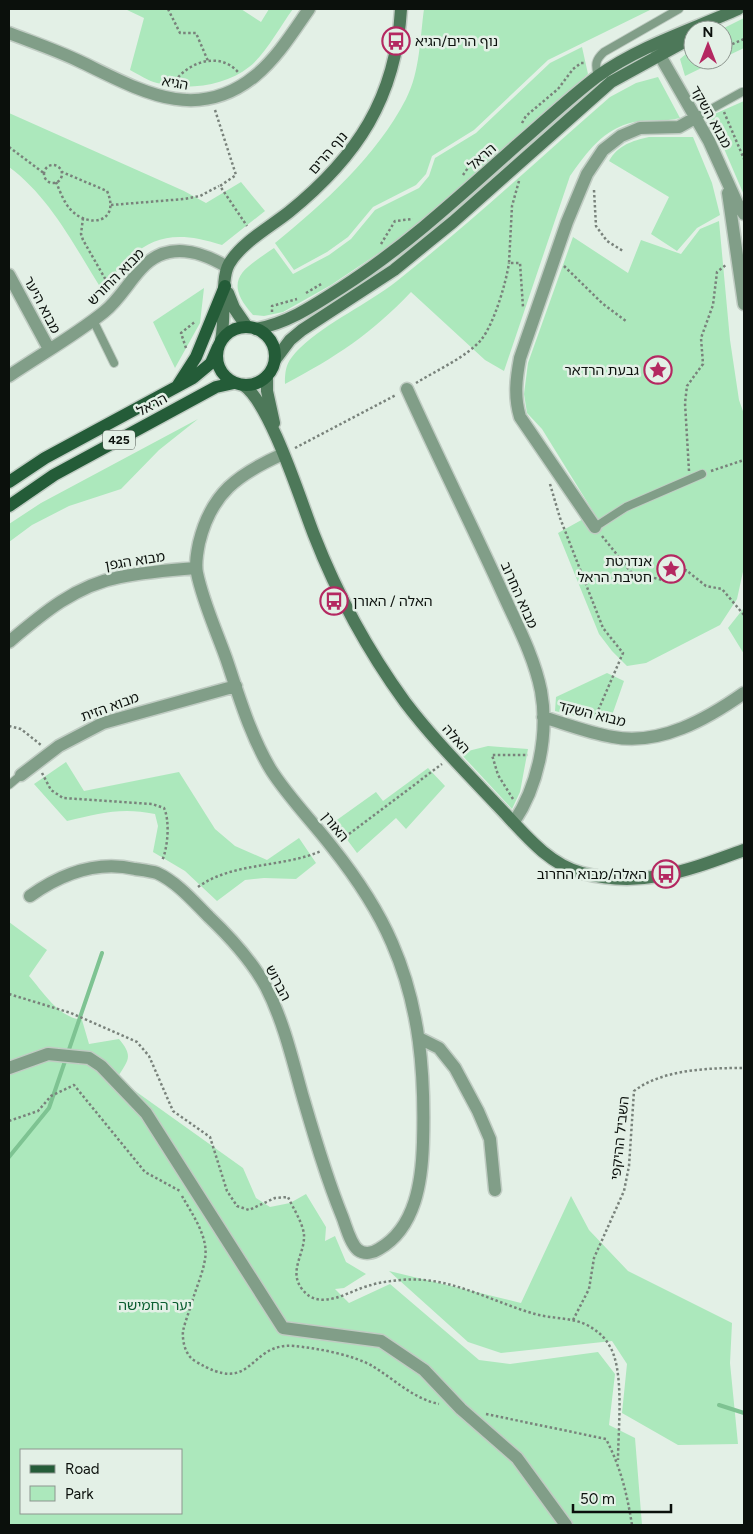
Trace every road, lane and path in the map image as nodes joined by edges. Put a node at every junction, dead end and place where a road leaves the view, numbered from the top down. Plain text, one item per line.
1 (168, 9) edge
2 (309, 9) edge
3 (401, 9) edge
4 (676, 9) edge
5 (734, 10) edge
6 (718, 20) edge
7 (9, 33) edge
8 (683, 40) edge
9 (657, 50) junction
10 (208, 61) junction
11 (596, 70) junction
12 (247, 82) junction
13 (742, 92) dead end
14 (167, 98) junction
15 (211, 99) junction
16 (720, 104) junction
17 (696, 118) junction
18 (518, 129) dead end
19 (9, 147) edge
20 (492, 153) dead end
21 (744, 159) edge
22 (516, 165) junction
23 (62, 172) junction
24 (45, 174) junction
25 (587, 174) junction
26 (460, 178) dead end
27 (726, 178) junction
28 (56, 182) junction
29 (221, 185) junction
30 (111, 205) junction
31 (744, 214) edge
32 (83, 218) junction
33 (414, 219) dead end
34 (255, 238) junction
35 (624, 251) dead end
36 (555, 258) junction
37 (738, 259) junction
38 (510, 263) junction
39 (227, 267) junction
40 (372, 268) junction
41 (9, 274) edge
42 (329, 281) dead end
43 (225, 285) junction
44 (117, 299) junction
45 (744, 304) edge
46 (534, 318) junction
47 (93, 320) junction
48 (626, 321) dead end
49 (272, 326) junction
50 (251, 328) junction
51 (220, 344) junction
52 (49, 349) junction
53 (275, 360) junction
54 (114, 363) dead end
55 (9, 376) edge
56 (267, 376) junction
57 (239, 384) junction
58 (177, 387) junction
59 (406, 389) junction
60 (277, 440) junction
61 (283, 454) junction
62 (744, 460) edge
63 (702, 474) joint
64 (548, 477) dead end
65 (689, 480) junction
66 (9, 482) edge
67 (9, 506) edge
68 (595, 527) junction
69 (196, 568) junction
70 (744, 615) edge
71 (9, 642) edge
72 (236, 686) junction
73 (744, 693) edge
74 (543, 717) junction
75 (9, 726) edge
76 (590, 731) junction
77 (49, 754) junction
78 (539, 755) junction
79 (452, 757) junction
80 (36, 763) junction
81 (21, 774) joint
82 (9, 785) edge
83 (521, 811) junction
84 (514, 822) junction
85 (332, 846) junction
86 (744, 850) edge
87 (157, 873) junction
88 (187, 895) junction
89 (30, 896) dead end
90 (419, 1038) junction
91 (9, 1068) edge
92 (744, 1068) edge
93 (74, 1085) dead end
94 (9, 1121) edge
95 (495, 1190) dead end
96 (376, 1251) joint
97 (573, 1320) dead end
98 (532, 1423) dead end
99 (566, 1525) edge
100 (632, 1525) edge

1 - 10 path
2 - 12 street, הגיא
3 - 34 street, נוף הרים
4 - 11 lane
5 - 6 street, הראל
5 - 9 street, הראל
7 - 14 street, הגיא
8 - 9 street, הראל
9 - 11 street, הראל
9 - 17 street, מבוא השקד
9 - 22 street, הראל
10 - 12 path
10 - 14 path
11 - 18 path
11 - 40 street, הראל
12 - 15 street, הגיא
13 - 16 lane
14 - 15 street, הגיא
15 - 29 path
16 - 17 lane
16 - 21 path
17 - 25 street
17 - 27 street, מבוא השקד
19 - 24 path
20 - 26 path
22 - 38 path
22 - 53 street, הראל
23 - 24 path
23 - 28 path
23 - 30 path
24 - 28 path
25 - 35 path
25 - 36 street
27 - 31 street, מבוא השקד
27 - 37 street, מבוא השקד
28 - 32 path
29 - 30 path
29 - 34 path
30 - 32 path
32 - 44 path
33 - 40 path
34 - 39 street, נוף הרים
36 - 46 street
36 - 48 path
37 - 45 street, מבוא השקד
37 - 65 path
38 - 46 path
38 - 59 path
39 - 43 street
39 - 44 street, מבוא החורש
40 - 49 street, הראל
41 - 52 street, מבוא היער
42 - 49 path
43 - 50 street
43 - 51 street
43 - 58 main road
44 - 47 street, מבוא החורש
46 - 68 street
47 - 52 street, מבוא החורש
47 - 54 lane
49 - 50 street, הראל
50 - 51 main road
50 - 53 main road
51 - 57 main road
51 - 58 main road, הראל / 425
52 - 55 street, מבוא החורש
53 - 56 main road
56 - 57 main road
56 - 60 street, האלה
57 - 60 street, האלה
57 - 67 main road, הראל / 425
58 - 66 main road, הראל / 425
59 - 61 path
59 - 74 street, מבוא החרוב
60 - 61 street, האלה
61 - 69 street, האורן
61 - 79 street, האלה
62 - 63 path
63 - 65 lane
64 - 76 path
65 - 68 lane
68 - 70 path
69 - 71 street, מבוא הגפן
69 - 72 street, האורן
72 - 77 street, מבוא הזית
72 - 85 street, האורן
73 - 76 street, מבוא השקד
74 - 76 street, מבוא השקד
74 - 78 street, מבוא החרוב
75 - 77 path
77 - 80 street, מבוא הזית
78 - 83 street, מבוא החרוב
78 - 83 path
79 - 84 street, האלה
79 - 85 path
80 - 81 street, מבוא הזית
80 - 87 path
81 - 82 lane, מבוא הזית
83 - 84 street, מבוא החרוב
84 - 86 street, האלה
85 - 88 path
85 - 90 street, האורן
87 - 88 street, הברוש
87 - 89 street, הברוש
88 - 96 street, הברוש
90 - 95 street
90 - 96 street, האורן
91 - 99 street
92 - 97 path, השביל ההיקפי
93 - 94 path
98 - 100 path

